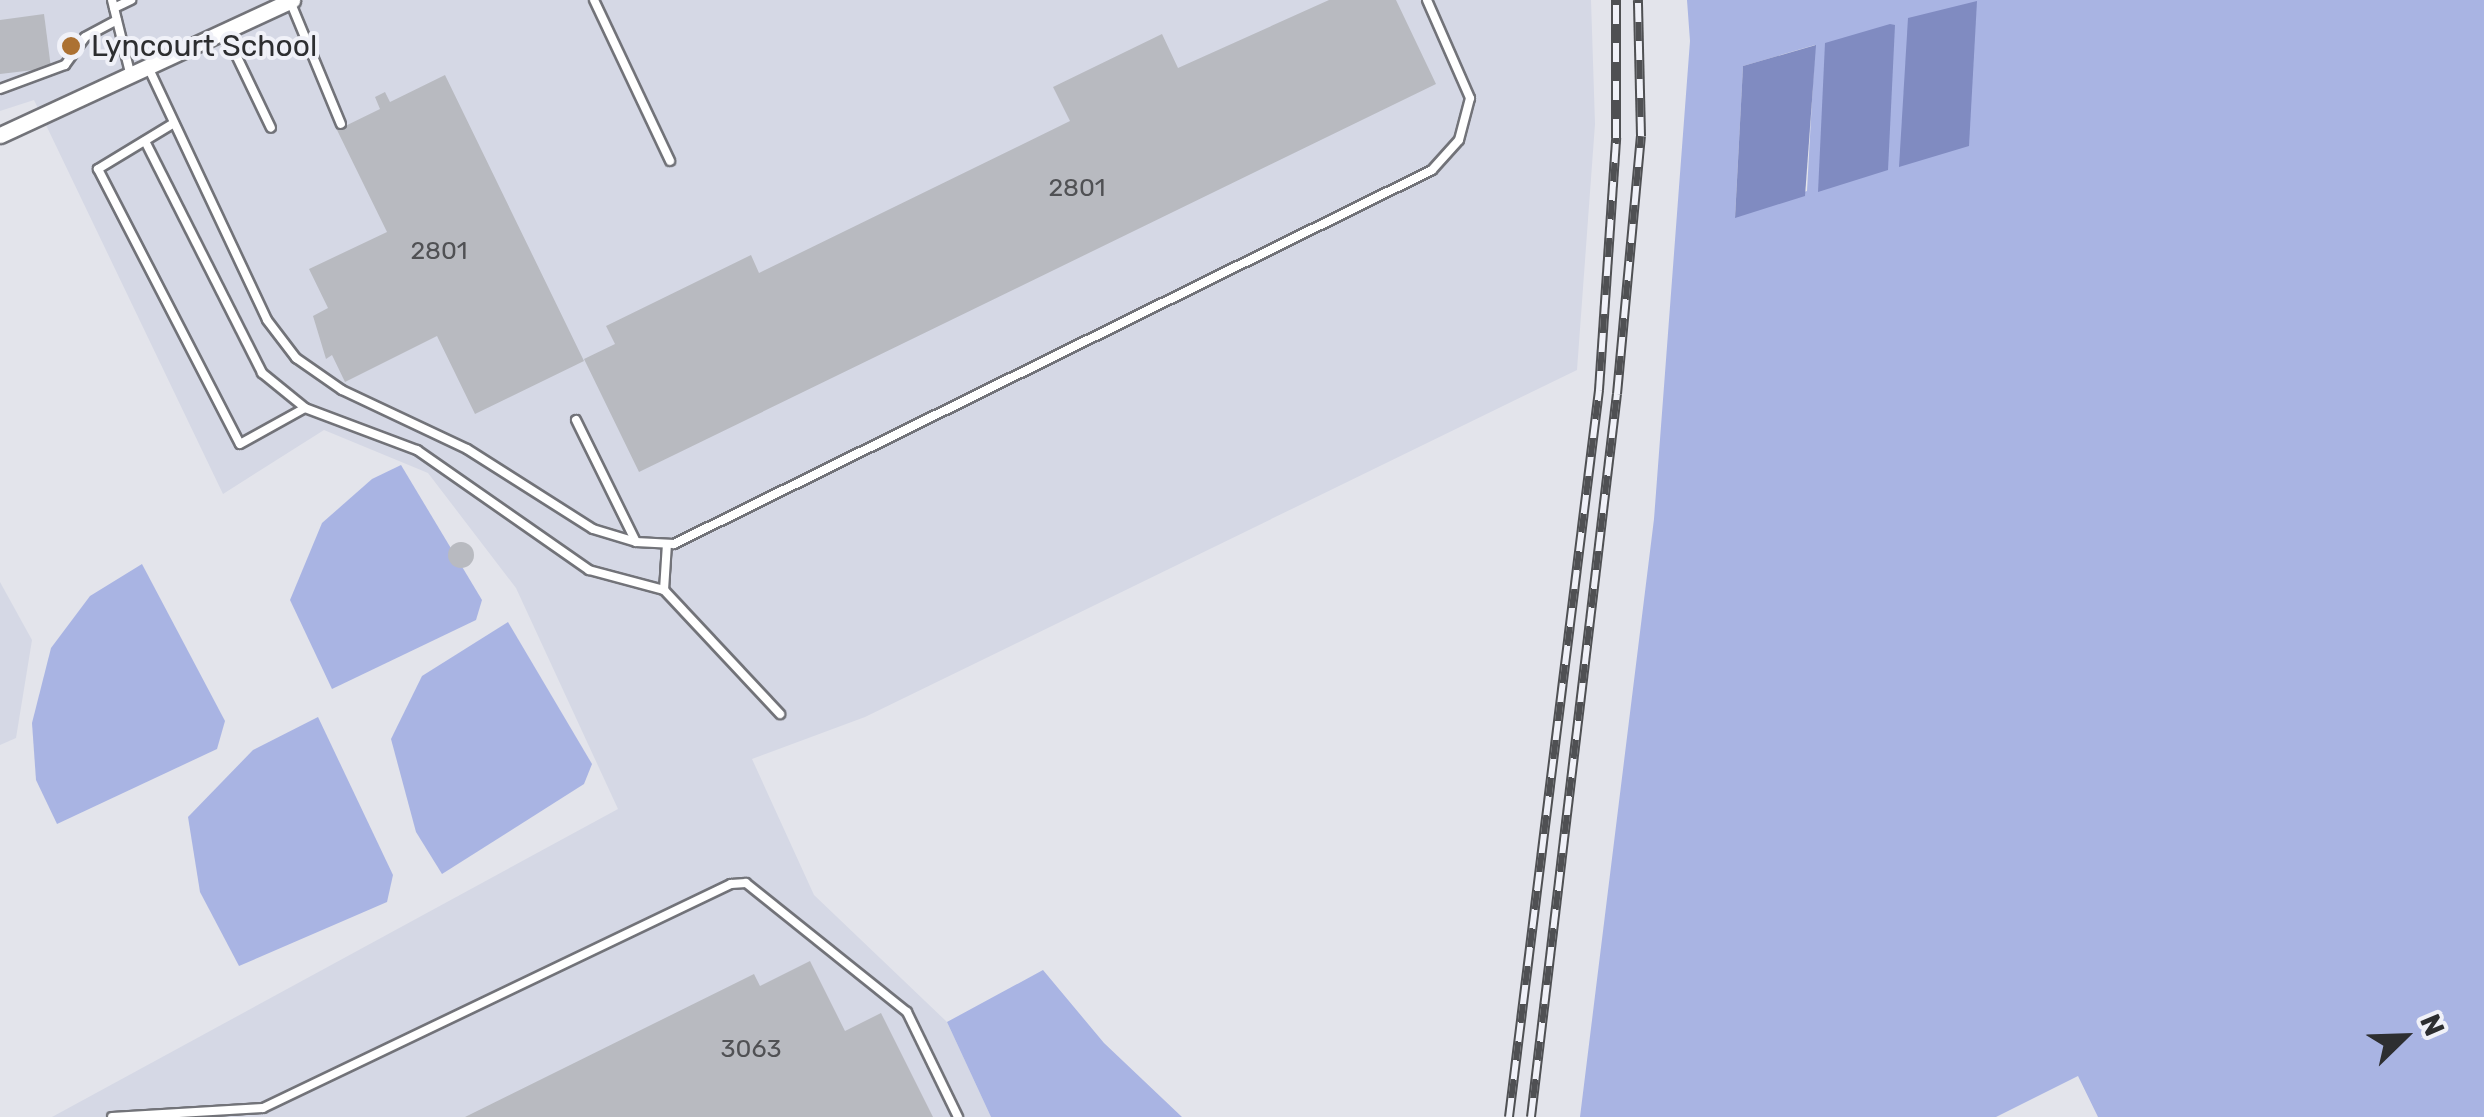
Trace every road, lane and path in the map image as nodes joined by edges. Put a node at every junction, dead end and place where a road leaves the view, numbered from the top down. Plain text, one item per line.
1 (132, 0) edge
2 (291, 0) edge
3 (594, 0) edge
4 (1427, 0) edge
5 (113, 4) edge
6 (117, 20) junction
7 (225, 32) junction
8 (149, 69) junction
9 (131, 78) junction
10 (0, 89) edge
11 (174, 123) junction
12 (342, 124) dead end
13 (271, 128) dead end
14 (0, 136) edge
15 (145, 140) junction
16 (670, 161) dead end
17 (306, 408) junction
18 (576, 420) dead end
19 (636, 542) junction
20 (668, 544) junction
21 (664, 590) junction
22 (780, 714) dead end
23 (112, 1117) edge
24 (958, 1117) edge

1 - 5 lane
2 - 7 street
2 - 12 lane
3 - 16 lane
4 - 20 lane
5 - 6 lane
6 - 9 lane
6 - 10 lane
7 - 8 street
7 - 13 lane
8 - 9 street
8 - 11 lane
9 - 14 street
11 - 15 lane
11 - 19 lane
15 - 17 lane
15 - 17 lane
17 - 21 lane
18 - 19 lane
19 - 20 lane
20 - 21 lane
21 - 22 lane
23 - 24 lane

